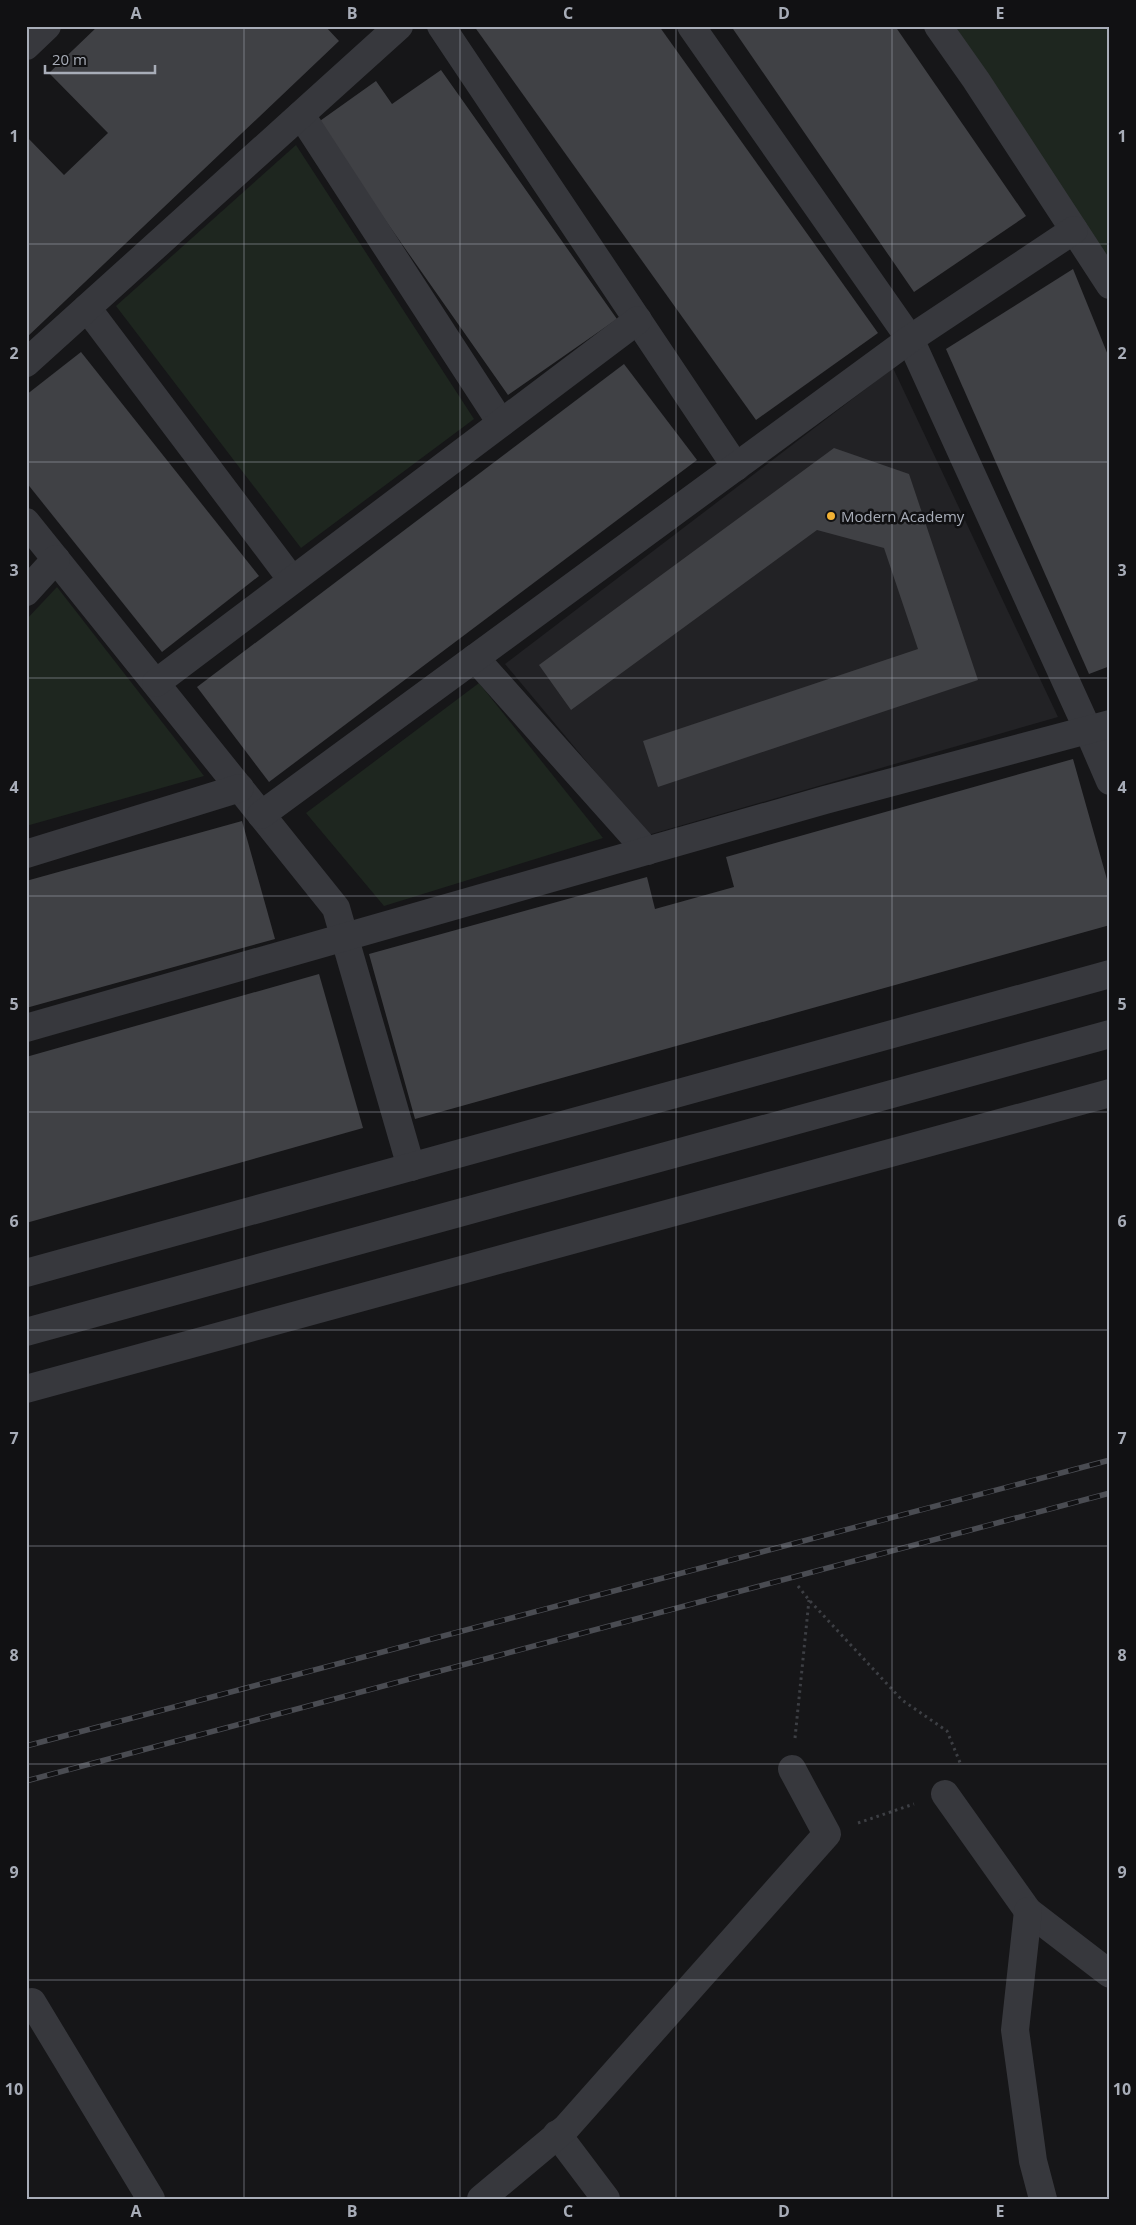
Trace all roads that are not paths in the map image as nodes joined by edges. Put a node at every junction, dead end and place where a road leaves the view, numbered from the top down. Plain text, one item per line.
1 (47, 26) edge
2 (399, 26) edge
3 (441, 26) edge
4 (691, 26) edge
5 (938, 26) edge
6 (26, 46) edge
7 (301, 115) junction
8 (1074, 230) junction
9 (1110, 285) edge
10 (87, 308) junction
11 (638, 320) junction
12 (910, 339) junction
13 (26, 363) edge
14 (502, 422) junction
15 (736, 467) junction
16 (26, 522) edge
17 (56, 559) junction
18 (292, 580) junction
19 (26, 592) edge
20 (475, 658) junction
21 (156, 683) junction
22 (1099, 727) edge
23 (1110, 781) edge
24 (240, 788) junction
25 (261, 815) junction
26 (647, 851) junction
27 (26, 854) edge
28 (346, 938) junction
29 (1110, 974) edge
30 (26, 1028) edge
31 (1110, 1034) edge
32 (1110, 1093) edge
33 (411, 1167) junction
34 (26, 1274) edge
35 (26, 1332) edge
36 (26, 1390) edge
37 (792, 1769) road end
38 (945, 1794) road end
39 (1028, 1911) junction
40 (1110, 1974) edge
41 (32, 2002) dead end
42 (556, 2134) junction
43 (151, 2199) edge
44 (481, 2199) edge
45 (606, 2199) edge
46 (1043, 2199) edge

1 - 6 street
2 - 7 street
3 - 11 street
4 - 12 street
5 - 8 street
7 - 10 street
7 - 14 street
8 - 9 street
8 - 12 street
10 - 13 street
10 - 18 street
11 - 14 street
11 - 15 street
12 - 15 street
12 - 22 street
14 - 18 street
15 - 20 street
16 - 17 street
17 - 19 street
17 - 21 street
18 - 21 street
20 - 25 street
20 - 26 street
21 - 24 street
22 - 23 street
22 - 26 street
24 - 25 street
24 - 27 street
25 - 28 street
26 - 28 street
28 - 30 street
28 - 33 street
29 - 33 street
31 - 35 street
32 - 36 street
33 - 34 street
37 - 42 street
38 - 39 street
39 - 40 street
39 - 46 street
41 - 43 street
42 - 44 street
42 - 45 street

